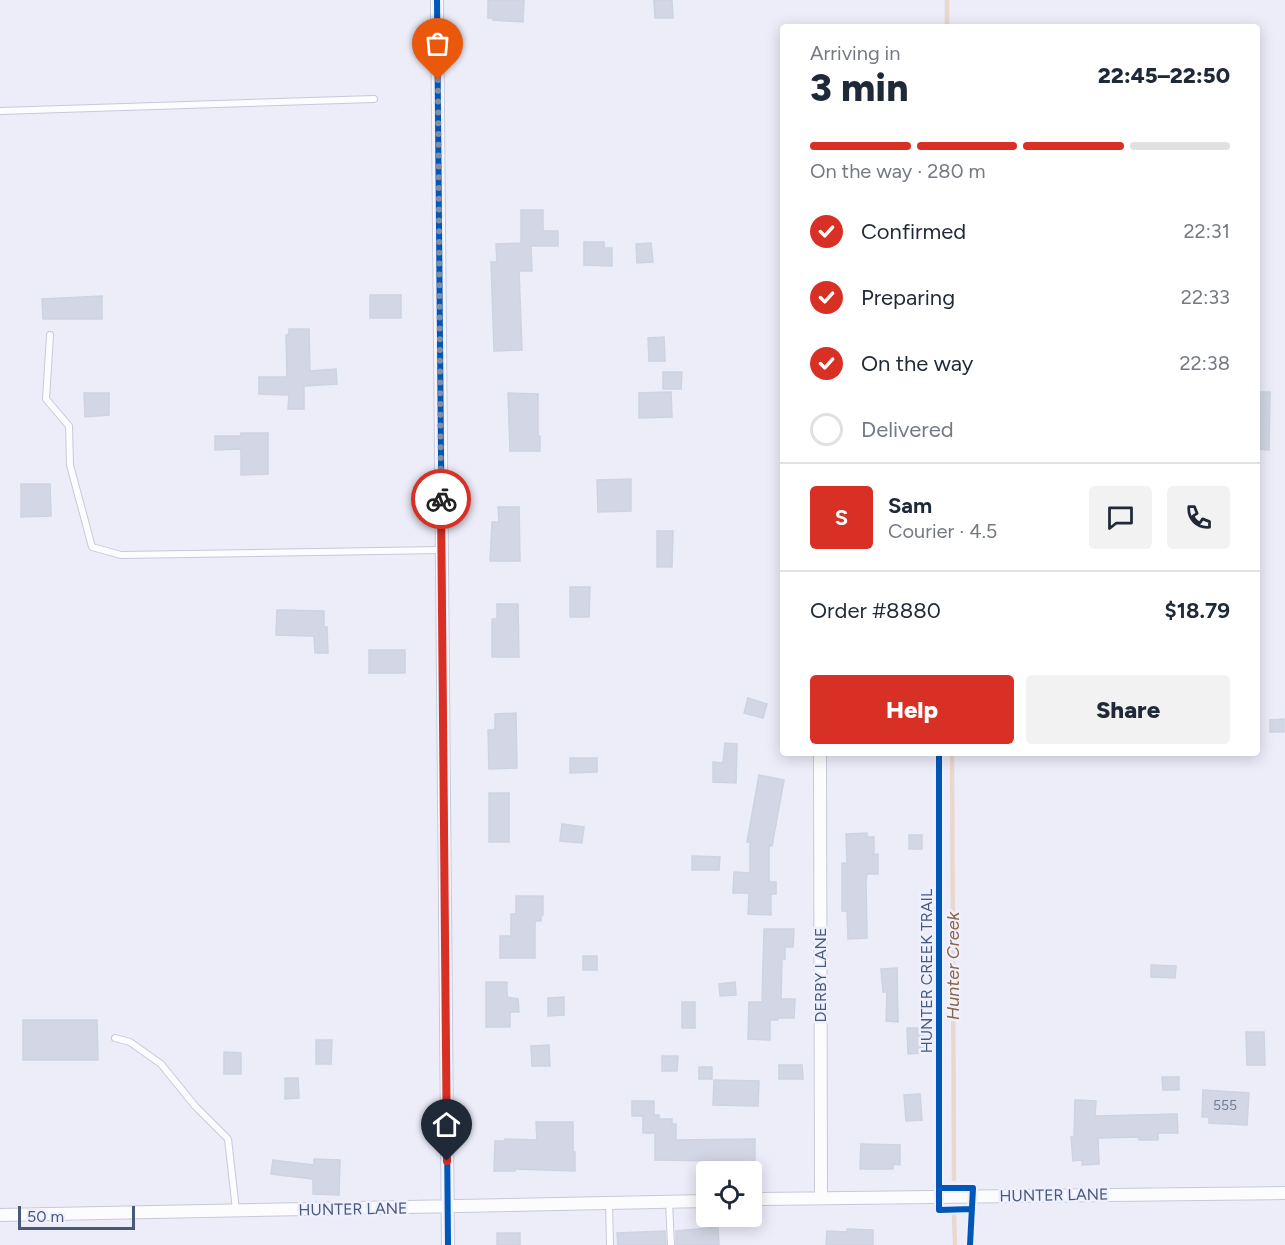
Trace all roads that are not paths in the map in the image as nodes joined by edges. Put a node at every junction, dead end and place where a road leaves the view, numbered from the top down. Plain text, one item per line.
1 (437, 0) edge
2 (374, 99) dead end
3 (0, 111) edge
4 (51, 335) dead end
5 (441, 550) junction
6 (820, 756) edge
7 (115, 1038) dead end
8 (1285, 1193) edge
9 (821, 1198) junction
10 (762, 1199) edge
11 (696, 1201) edge
12 (669, 1202) junction
13 (609, 1203) junction
14 (447, 1207) junction
15 (237, 1211) junction
16 (0, 1215) edge
17 (448, 1245) edge
18 (610, 1245) edge
19 (670, 1245) edge

1 - 5 street
2 - 3 lane
4 - 5 lane
5 - 14 street
6 - 9 street, DERBY LANE
7 - 15 lane
8 - 9 street, HUNTER LANE
9 - 10 street, HUNTER LANE
11 - 12 street, HUNTER LANE
12 - 13 street, HUNTER LANE
12 - 19 lane
13 - 14 street, HUNTER LANE
13 - 18 lane
14 - 15 street, HUNTER LANE
14 - 17 street
15 - 16 street, HUNTER LANE

